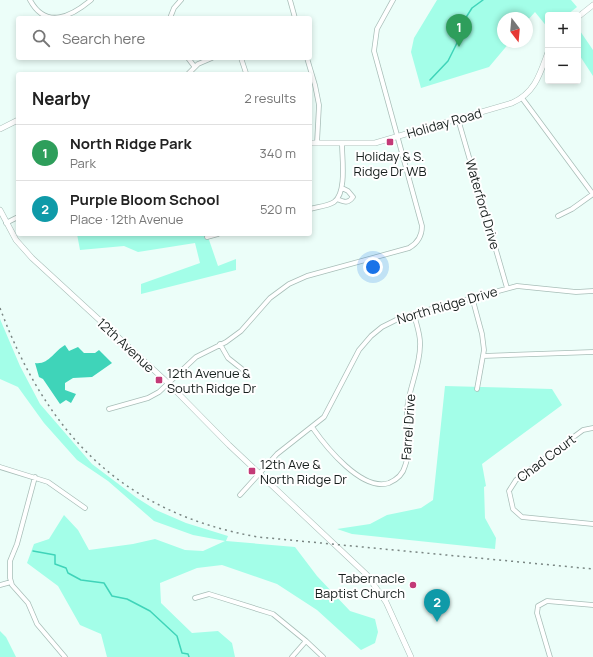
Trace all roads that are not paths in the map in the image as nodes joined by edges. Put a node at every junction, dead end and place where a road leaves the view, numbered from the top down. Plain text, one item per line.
1 (30, 0) edge
2 (91, 0) edge
3 (181, 0) edge
4 (290, 0) edge
5 (393, 0) edge
6 (593, 5) edge
7 (581, 15) edge
8 (52, 16) edge
9 (65, 16) edge
10 (171, 16) edge
11 (294, 16) edge
12 (190, 60) edge
13 (208, 60) edge
14 (242, 60) edge
15 (308, 60) edge
16 (545, 60) edge
17 (194, 66) junction
18 (190, 72) edge
19 (246, 72) edge
20 (311, 72) edge
21 (312, 75) edge
22 (522, 98) junction
23 (458, 119) junction
24 (16, 121) edge
25 (0, 129) edge
26 (397, 137) junction
27 (312, 143) edge
28 (317, 143) junction
29 (342, 144) junction
30 (342, 188) junction
31 (593, 194) edge
32 (337, 199) junction
33 (312, 208) edge
34 (0, 210) edge
35 (558, 216) dead end
36 (16, 218) edge
37 (6, 223) junction
38 (211, 236) edge
39 (207, 237) dead end
40 (507, 288) junction
41 (593, 291) edge
42 (472, 297) junction
43 (414, 314) junction
44 (220, 344) junction
45 (593, 352) edge
46 (483, 356) junction
47 (247, 373) dead end
48 (168, 383) junction
49 (477, 389) dead end
50 (109, 410) dead end
51 (312, 427) junction
52 (593, 428) edge
53 (0, 467) edge
54 (259, 474) junction
55 (35, 477) junction
56 (240, 495) dead end
57 (85, 508) dead end
58 (593, 524) edge
59 (11, 582) junction
60 (0, 585) edge
61 (195, 598) dead end
62 (593, 605) edge
63 (306, 641) junction
64 (65, 657) edge
65 (292, 657) edge
66 (323, 657) edge
67 (411, 657) edge
68 (550, 657) edge

1 - 8 street
2 - 9 street
3 - 10 street
4 - 11 street
5 - 26 street
6 - 7 street
12 - 17 street
13 - 17 street
14 - 19 street
15 - 20 street
16 - 22 street, Holiday Road
17 - 18 street
21 - 28 street
22 - 23 street, Holiday Road
22 - 31 street
23 - 26 street, Holiday Road
23 - 40 street, Waterford Drive
24 - 25 street
26 - 29 street, Holiday Road
26 - 44 street
27 - 28 street, Holiday Road
28 - 29 street, Holiday Road
29 - 30 street
30 - 32 street
30 - 32 street
31 - 35 street
32 - 33 street
34 - 37 street, 12th Avenue
36 - 37 street
37 - 48 street, 12th Avenue
38 - 39 street
40 - 41 street, North Ridge Drive
40 - 42 street, North Ridge Drive
42 - 43 street, North Ridge Drive
42 - 46 street
43 - 51 street, North Ridge Drive
43 - 51 street, Farrel Drive
44 - 47 street
44 - 48 street
45 - 46 street
46 - 49 street
48 - 50 street
48 - 54 street, 12th Avenue
51 - 54 street, North Ridge Drive
52 - 58 street, Chad Court
53 - 55 street
54 - 56 street, North Ridge Drive
54 - 67 street, 12th Avenue
55 - 57 street
55 - 59 street
59 - 60 street
59 - 64 street
61 - 63 street
62 - 68 street
63 - 65 street
63 - 66 street

